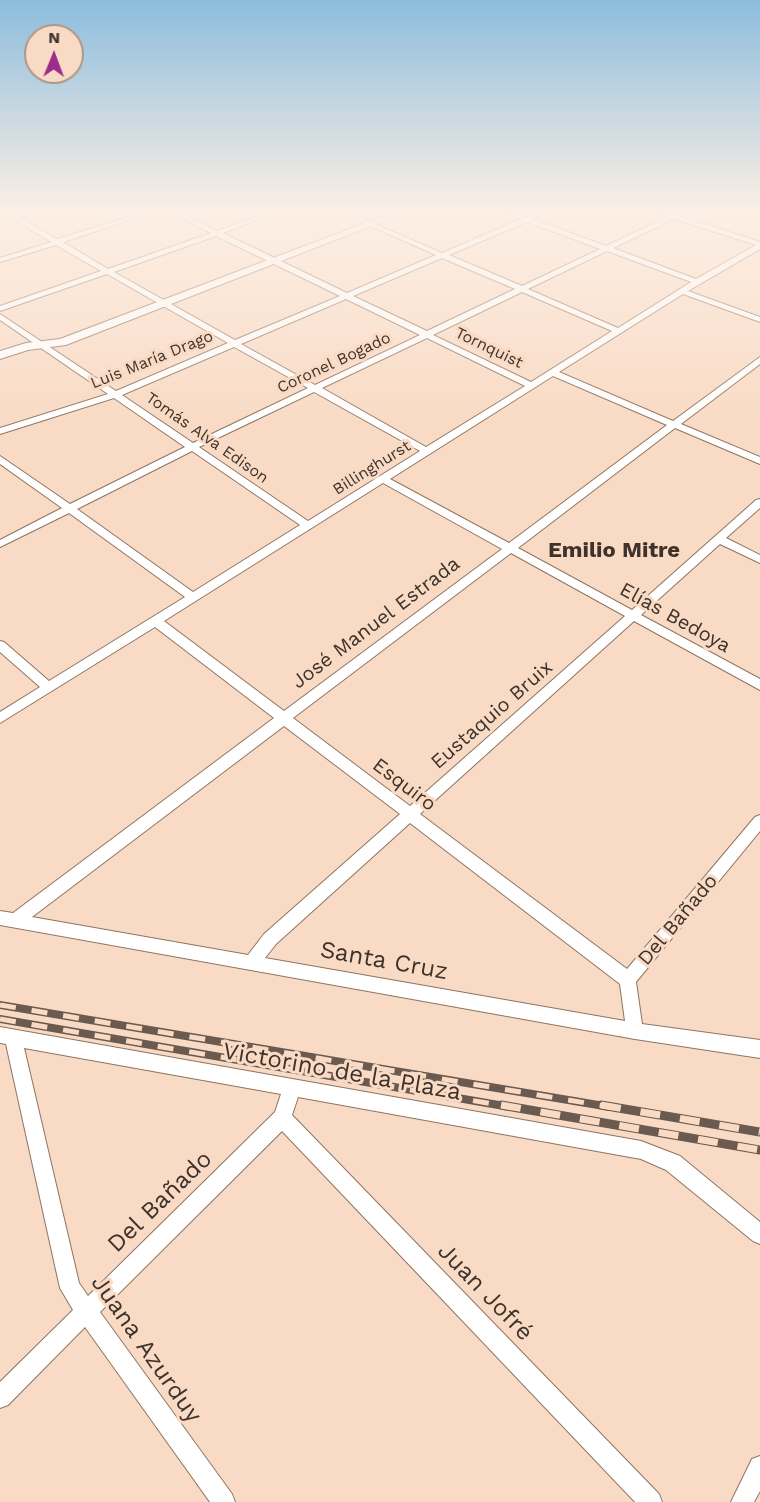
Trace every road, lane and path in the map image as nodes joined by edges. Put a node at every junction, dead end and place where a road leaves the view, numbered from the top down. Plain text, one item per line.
1 (76, 282) edge
2 (126, 282) edge
3 (216, 282) edge
4 (318, 282) edge
5 (379, 282) edge
6 (507, 282) edge
7 (538, 282) edge
8 (697, 282) edge
9 (523, 289) junction
10 (684, 292) junction
11 (346, 296) junction
12 (162, 303) junction
13 (0, 309) edge
14 (0, 316) edge
15 (760, 320) edge
16 (619, 331) junction
17 (427, 335) junction
18 (233, 343) junction
19 (44, 345) junction
20 (0, 355) edge
21 (760, 360) edge
22 (554, 373) junction
23 (533, 386) junction
24 (315, 389) junction
25 (116, 394) junction
26 (675, 424) junction
27 (0, 430) edge
28 (194, 446) junction
29 (427, 451) junction
30 (0, 459) edge
31 (760, 462) edge
32 (383, 479) junction
33 (760, 502) edge
34 (69, 508) junction
35 (307, 525) junction
36 (718, 539) junction
37 (0, 544) edge
38 (511, 548) junction
39 (760, 559) edge
40 (193, 597) junction
41 (634, 616) junction
42 (156, 621) junction
43 (0, 645) edge
44 (760, 685) edge
45 (49, 688) junction
46 (282, 717) junction
47 (0, 718) edge
48 (409, 814) junction
49 (760, 821) edge
50 (8, 919) edge
51 (253, 961) junction
52 (628, 980) junction
53 (635, 1031) junction
54 (7, 1036) edge
55 (760, 1049) edge
56 (291, 1088) junction
57 (282, 1118) junction
58 (760, 1234) edge
59 (85, 1311) junction
60 (0, 1396) edge
61 (760, 1467) edge
62 (224, 1502) edge
63 (651, 1502) edge
64 (742, 1502) edge

1 - 13 street
2 - 12 street
3 - 12 street
4 - 11 street, Tornquist
5 - 11 street, Luis María Drago
6 - 9 street
7 - 9 street, Coronel Bogado
8 - 10 street, Billinghurst
9 - 16 street
9 - 17 street, Coronel Bogado
10 - 15 street
10 - 16 street, Billinghurst
11 - 17 street, Tornquist
11 - 18 street, Luis María Drago
12 - 18 street
12 - 19 street
14 - 19 street, Tomás Alva Edison
16 - 22 street, Billinghurst
17 - 23 street, Tornquist
17 - 24 street, Coronel Bogado
18 - 24 street
18 - 25 street, Luis María Drago
19 - 20 street
19 - 25 street, Tomás Alva Edison
21 - 26 street, José Manuel Estrada
22 - 23 street, Billinghurst
22 - 26 street
23 - 29 street, Billinghurst
24 - 28 street, Coronel Bogado
24 - 29 street
25 - 27 street, Luis María Drago
25 - 28 street, Tomás Alva Edison
26 - 31 street
26 - 38 street, José Manuel Estrada
28 - 34 street, Coronel Bogado
28 - 35 street, Tomás Alva Edison
29 - 32 street, Billinghurst
30 - 34 street
32 - 35 street, Billinghurst
32 - 38 street, Elías Bedoya
33 - 36 street, Eustaquio Bruix
34 - 37 street, Coronel Bogado
34 - 40 street
35 - 40 street, Billinghurst
36 - 39 street
36 - 41 street, Eustaquio Bruix
38 - 41 street, Elías Bedoya
38 - 46 street, José Manuel Estrada
40 - 42 street, Billinghurst
41 - 44 street, Elías Bedoya
41 - 48 street, Eustaquio Bruix
42 - 45 street, Billinghurst
42 - 46 street, Esquiro
43 - 45 street
45 - 47 street, Billinghurst
46 - 48 street, Esquiro
46 - 50 street, José Manuel Estrada
48 - 51 street, Eustaquio Bruix
48 - 52 street, Esquiro
49 - 52 street, Del Bañado
50 - 51 street, Santa Cruz
51 - 53 street, Santa Cruz
52 - 53 street, Del Bañado
53 - 55 street, Santa Cruz
54 - 56 street, Victorino de la Plaza
54 - 59 street, Juana Azurduy
56 - 57 street, Del Bañado
56 - 58 street, Victorino de la Plaza
57 - 59 street, Del Bañado
57 - 63 street, Juan Jofré
59 - 60 street, Del Bañado
59 - 62 street, Juana Azurduy
61 - 64 street

